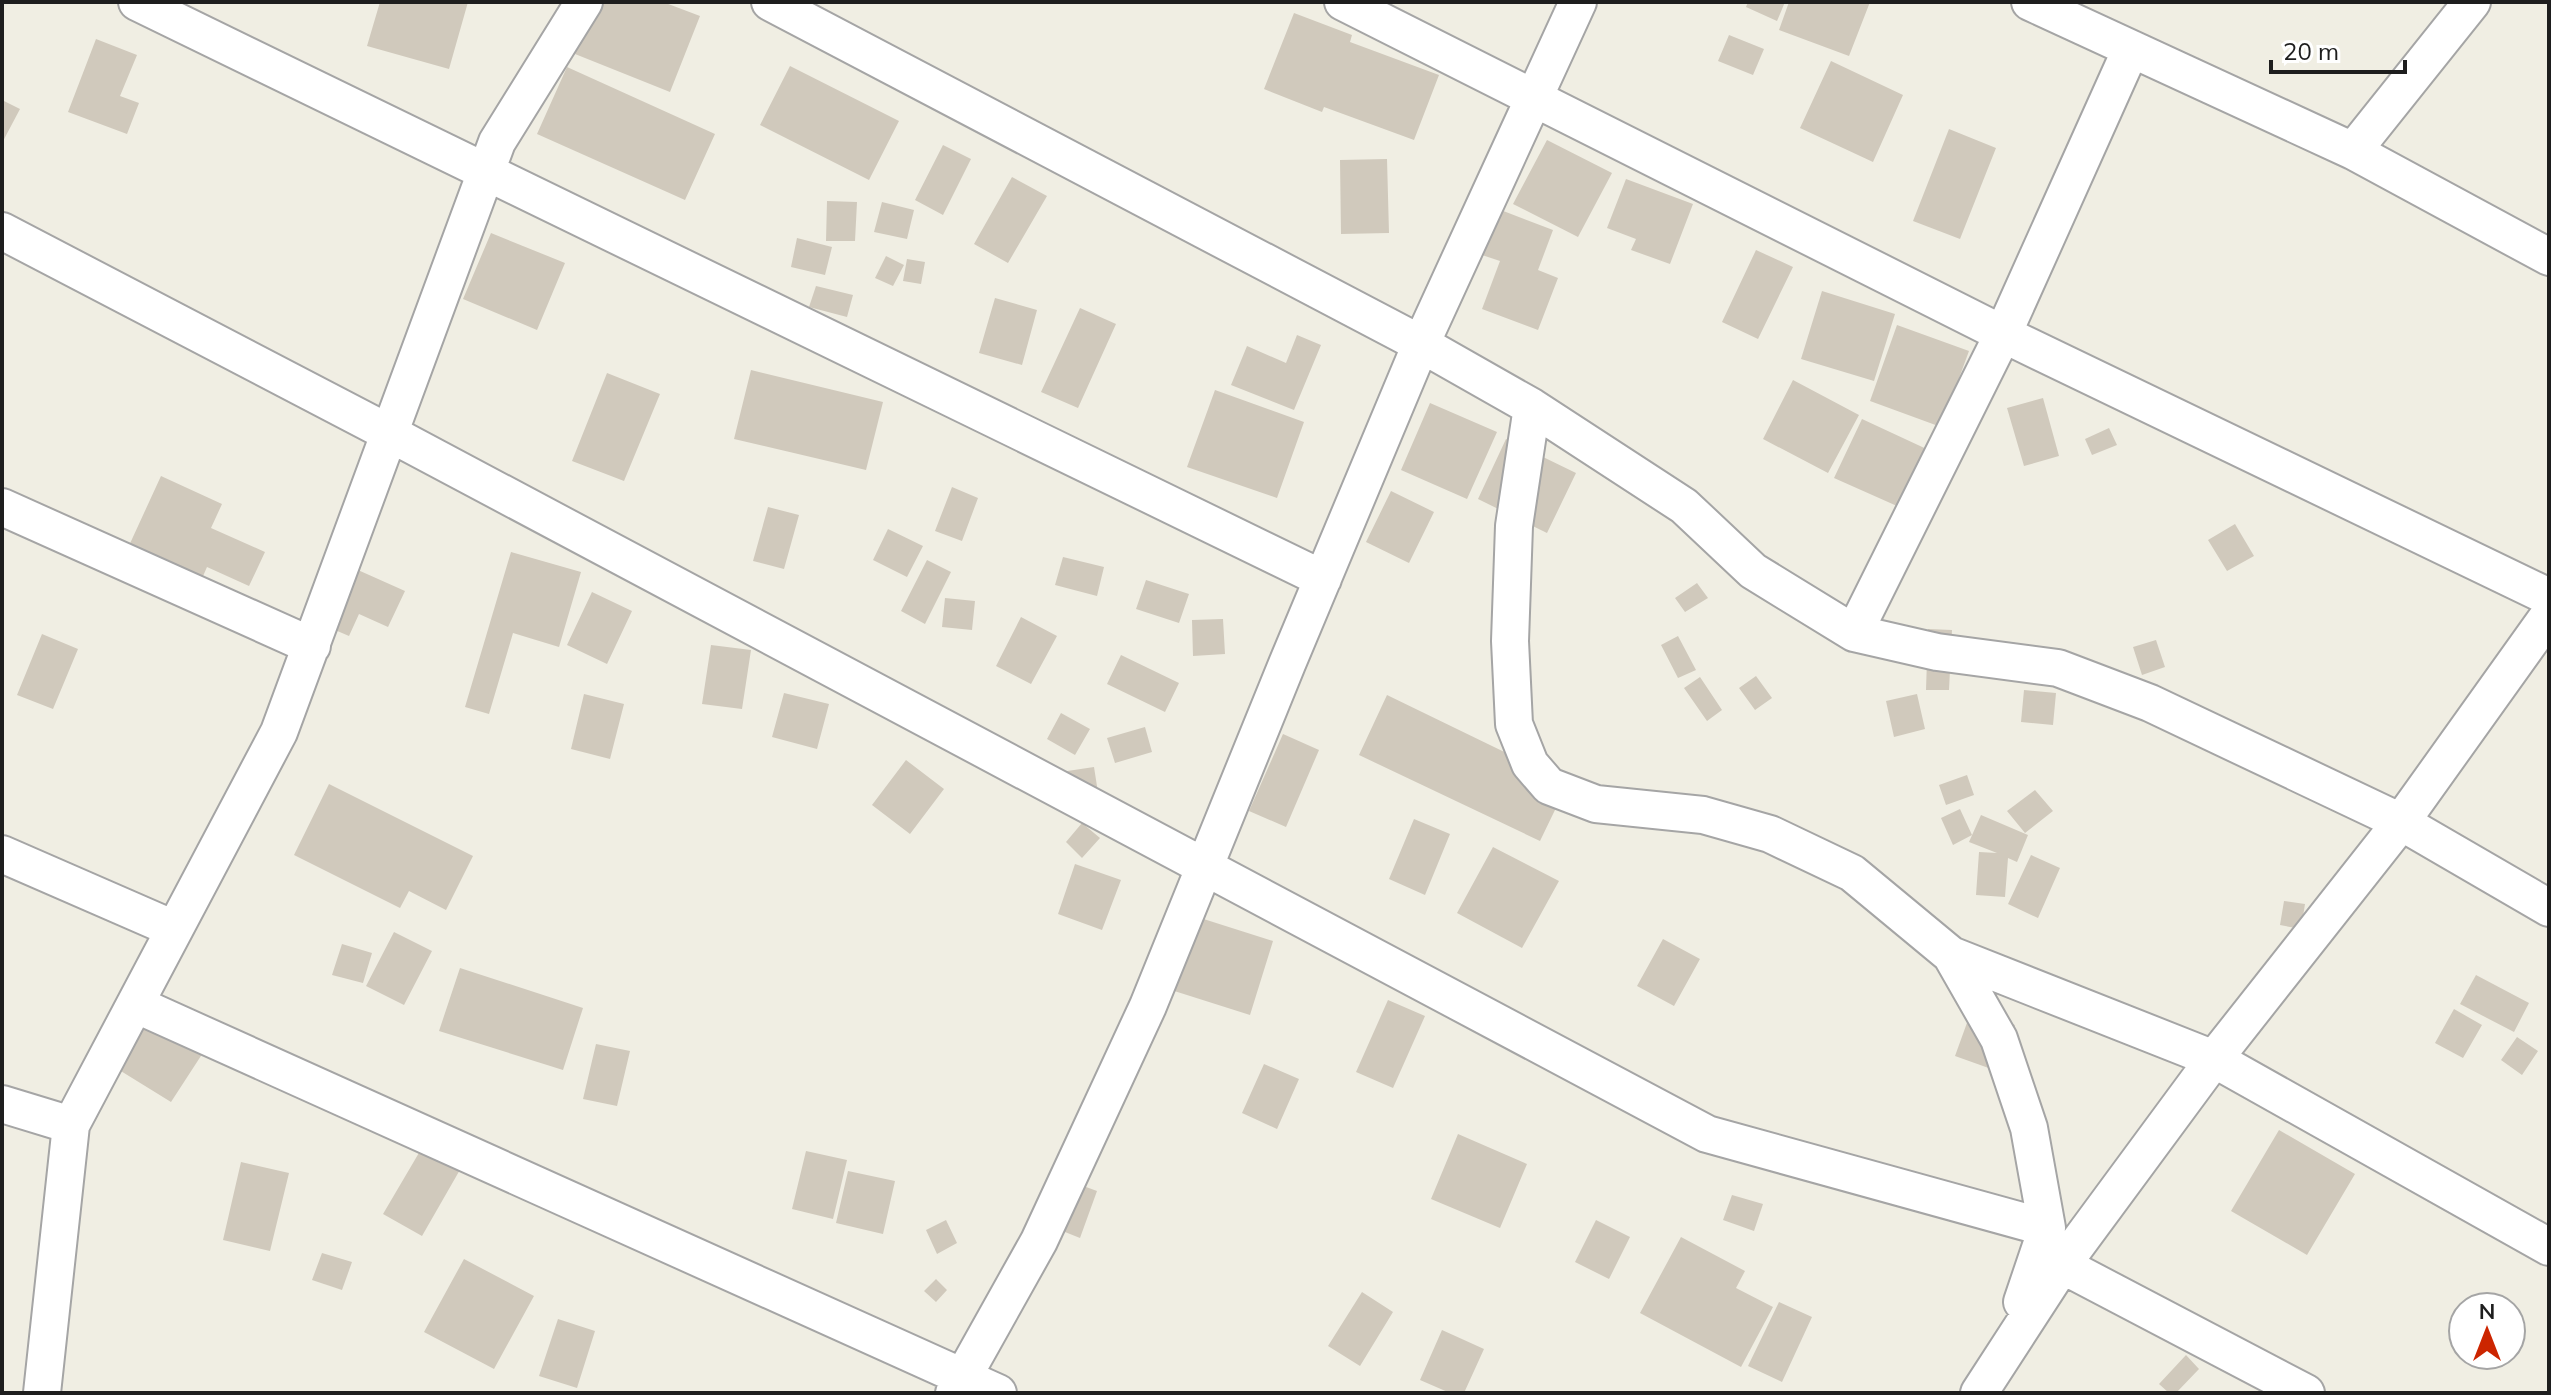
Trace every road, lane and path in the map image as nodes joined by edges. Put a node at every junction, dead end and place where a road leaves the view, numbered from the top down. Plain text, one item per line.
1 (137, 2) edge
2 (584, 2) edge
3 (770, 2) edge
4 (1343, 2) edge
5 (1578, 2) edge
6 (2030, 2) edge
7 (2472, 2) edge
8 (2131, 49) junction
9 (1534, 100) junction
10 (2353, 151) junction
11 (486, 171) junction
12 (2, 231) edge
13 (2549, 257) edge
14 (2003, 334) junction
15 (1421, 344) junction
16 (1532, 407) junction
17 (391, 434) junction
18 (2, 507) edge
19 (1323, 579) junction
20 (2549, 597) edge
21 (2549, 615) edge
22 (1854, 633) junction
23 (312, 646) junction
24 (2401, 822) junction
25 (2, 854) edge
26 (1204, 867) junction
27 (2549, 908) edge
28 (174, 929) junction
29 (1951, 955) junction
30 (135, 1004) junction
31 (2214, 1059) junction
32 (2, 1104) edge
33 (71, 1125) junction
34 (2047, 1228) junction
35 (2549, 1247) edge
36 (2062, 1265) junction
37 (2007, 1349) junction
38 (958, 1386) edge
39 (42, 1393) edge
40 (998, 1393) edge
41 (1979, 1393) edge
42 (2306, 1393) edge

1 - 11 street
2 - 11 street
3 - 15 street
4 - 9 street
5 - 9 street
6 - 8 street
7 - 10 street
8 - 10 street
8 - 14 street
9 - 14 street
9 - 15 street
10 - 13 street
11 - 17 street
11 - 19 street
12 - 17 street
14 - 20 street
14 - 22 street
15 - 16 street
15 - 19 street
16 - 22 street
16 - 29 street
17 - 23 street
17 - 26 street
18 - 23 street
19 - 26 street
21 - 24 street
22 - 24 street
23 - 28 street
24 - 27 street
24 - 31 street
25 - 28 street
26 - 34 street
26 - 38 street
28 - 30 street
29 - 31 street
29 - 34 street
30 - 33 street
30 - 38 street
31 - 35 street
31 - 36 street
32 - 33 street
33 - 39 street
34 - 37 street
36 - 37 street
36 - 42 street
37 - 41 street
38 - 40 street

